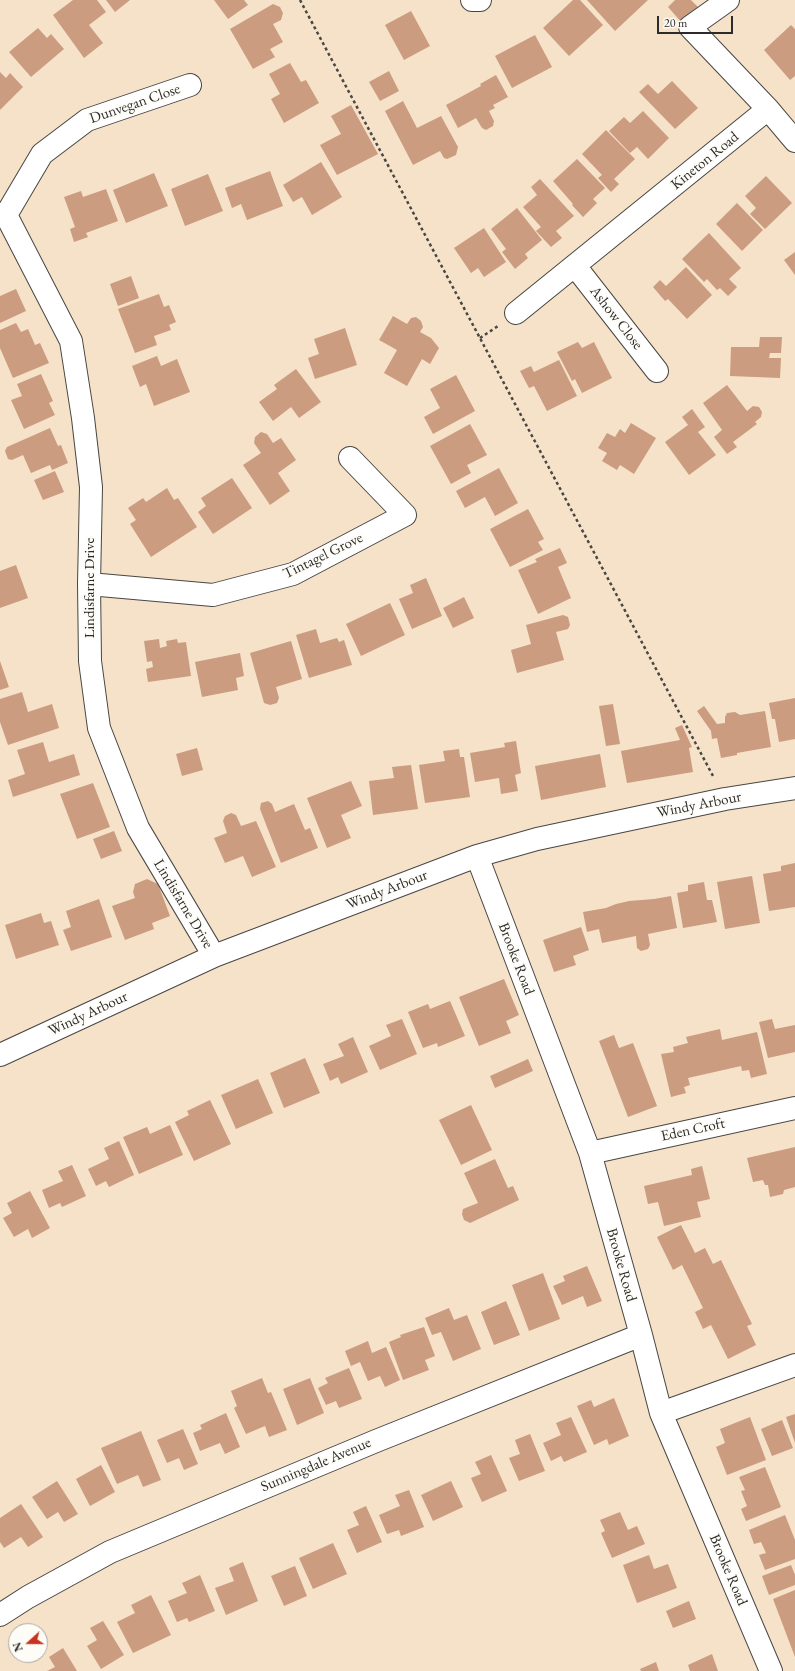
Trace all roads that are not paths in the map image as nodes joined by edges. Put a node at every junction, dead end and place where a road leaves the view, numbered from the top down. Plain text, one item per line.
1 (472, 0) edge
2 (480, 0) edge
3 (728, 0) edge
4 (190, 85) dead end
5 (768, 109) junction
6 (795, 141) edge
7 (3, 215) edge
8 (575, 266) junction
9 (516, 313) dead end
10 (657, 371) dead end
11 (350, 458) dead end
12 (89, 584) junction
13 (795, 788) edge
14 (477, 856) junction
15 (214, 956) junction
16 (0, 1054) edge
17 (795, 1108) edge
18 (590, 1153) junction
19 (641, 1335) junction
20 (795, 1365) edge
21 (661, 1413) junction
22 (0, 1615) edge
23 (771, 1671) edge

1 - 2 street
3 - 5 street
4 - 7 street, Dunvegan Close
5 - 6 street
5 - 8 street, Kineton Road
7 - 12 street, Lindisfarne Drive
8 - 9 street, Kineton Road
8 - 10 street, Ashow Close
11 - 12 street, Tintagel Grove
12 - 15 street, Lindisfarne Drive
13 - 14 street, Windy Arbour
14 - 15 street, Windy Arbour
14 - 18 street, Brooke Road
15 - 16 street, Windy Arbour
17 - 18 street, Eden Croft
18 - 19 street, Brooke Road
19 - 21 street, Brooke Road
19 - 22 street, Sunningdale Avenue
20 - 21 street
21 - 23 street, Brooke Road

